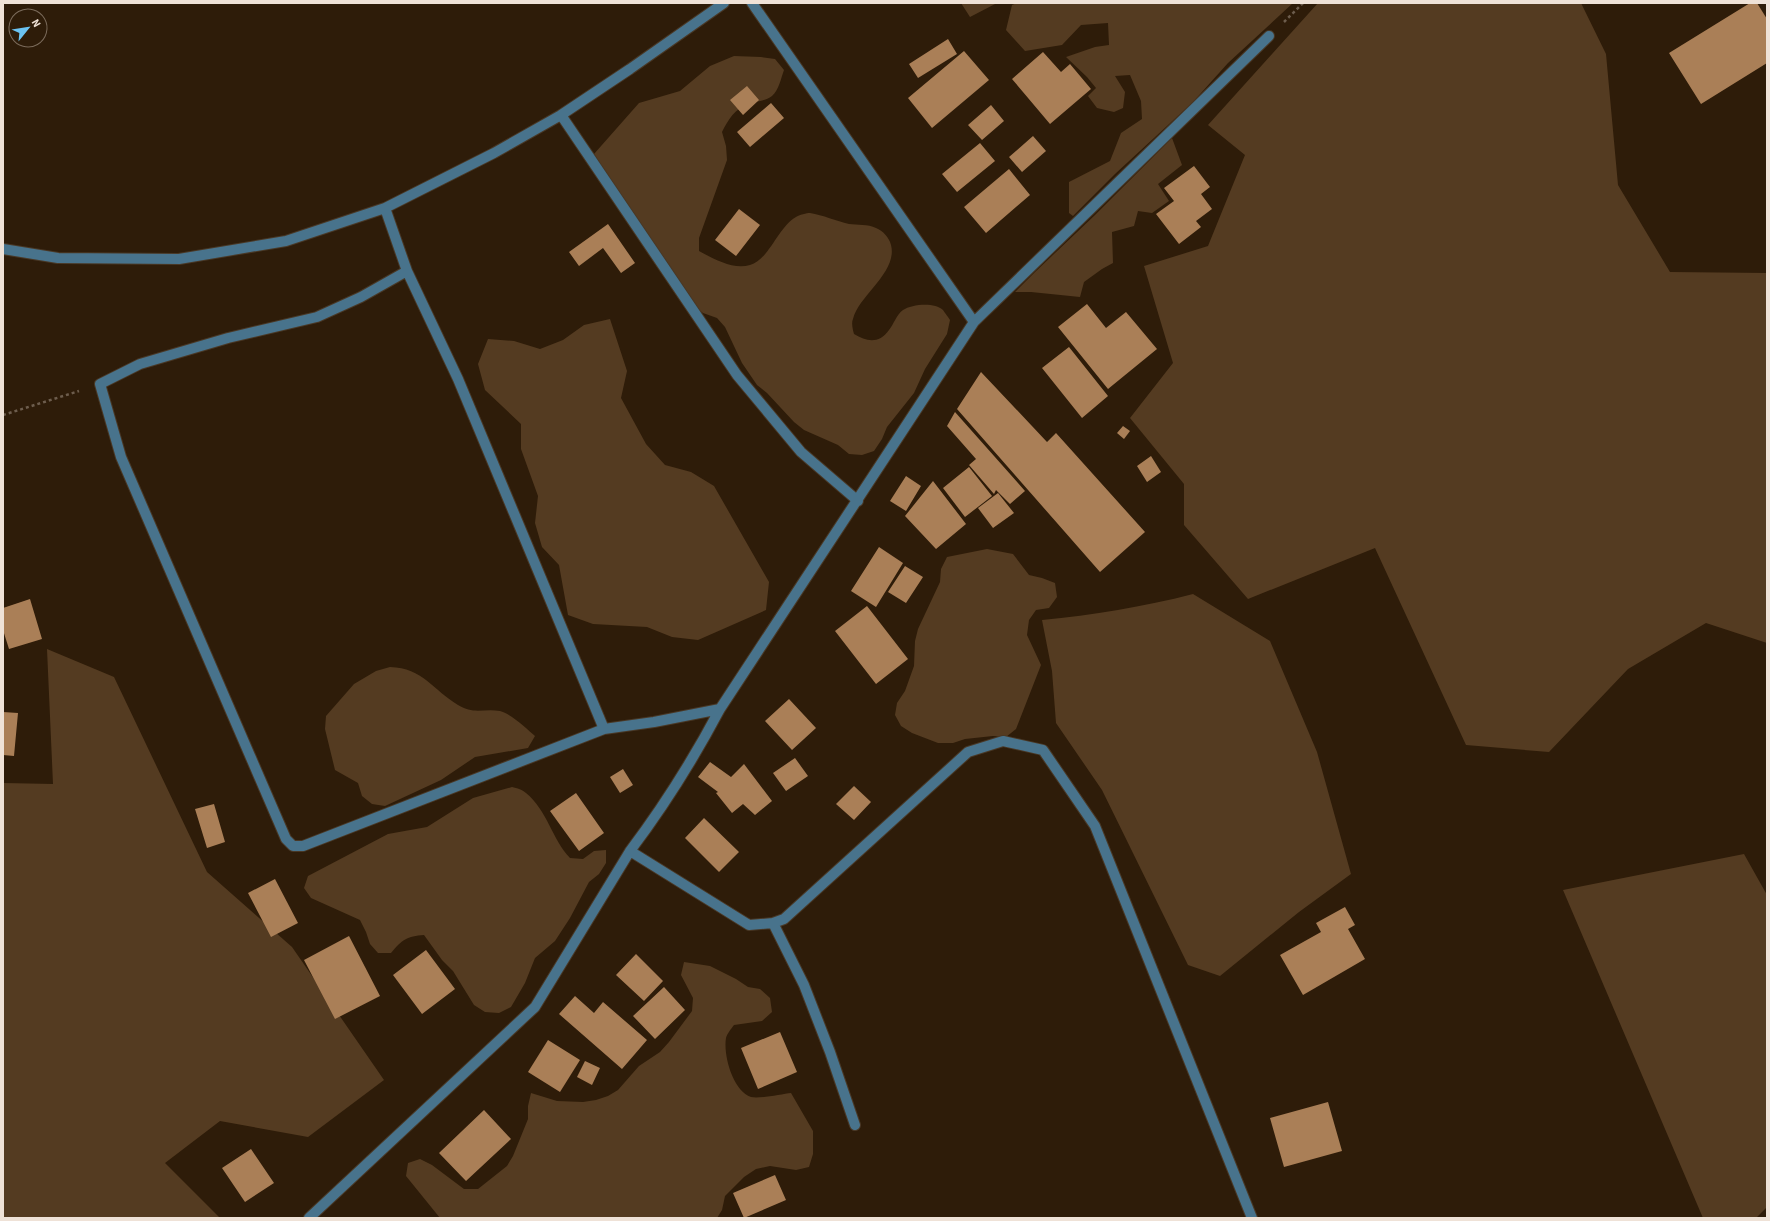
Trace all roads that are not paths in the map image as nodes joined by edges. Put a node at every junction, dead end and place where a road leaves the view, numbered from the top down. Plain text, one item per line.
1 (724, 3) edge
2 (752, 3) edge
3 (1269, 36) road end
4 (561, 115) junction
5 (385, 208) junction
6 (3, 249) edge
7 (408, 271) junction
8 (974, 322) junction
9 (858, 501) junction
10 (720, 709) junction
11 (604, 729) junction
12 (630, 850) junction
13 (773, 923) junction
14 (855, 1124) dead end
15 (309, 1218) edge
16 (1252, 1218) edge

1 - 4 street
2 - 8 street
3 - 8 street
4 - 5 street
4 - 9 street
5 - 6 street
5 - 7 street
7 - 11 street
7 - 11 street
8 - 9 street
9 - 10 street
10 - 11 street
10 - 12 street
12 - 13 street
12 - 15 street
13 - 14 street
13 - 16 street

